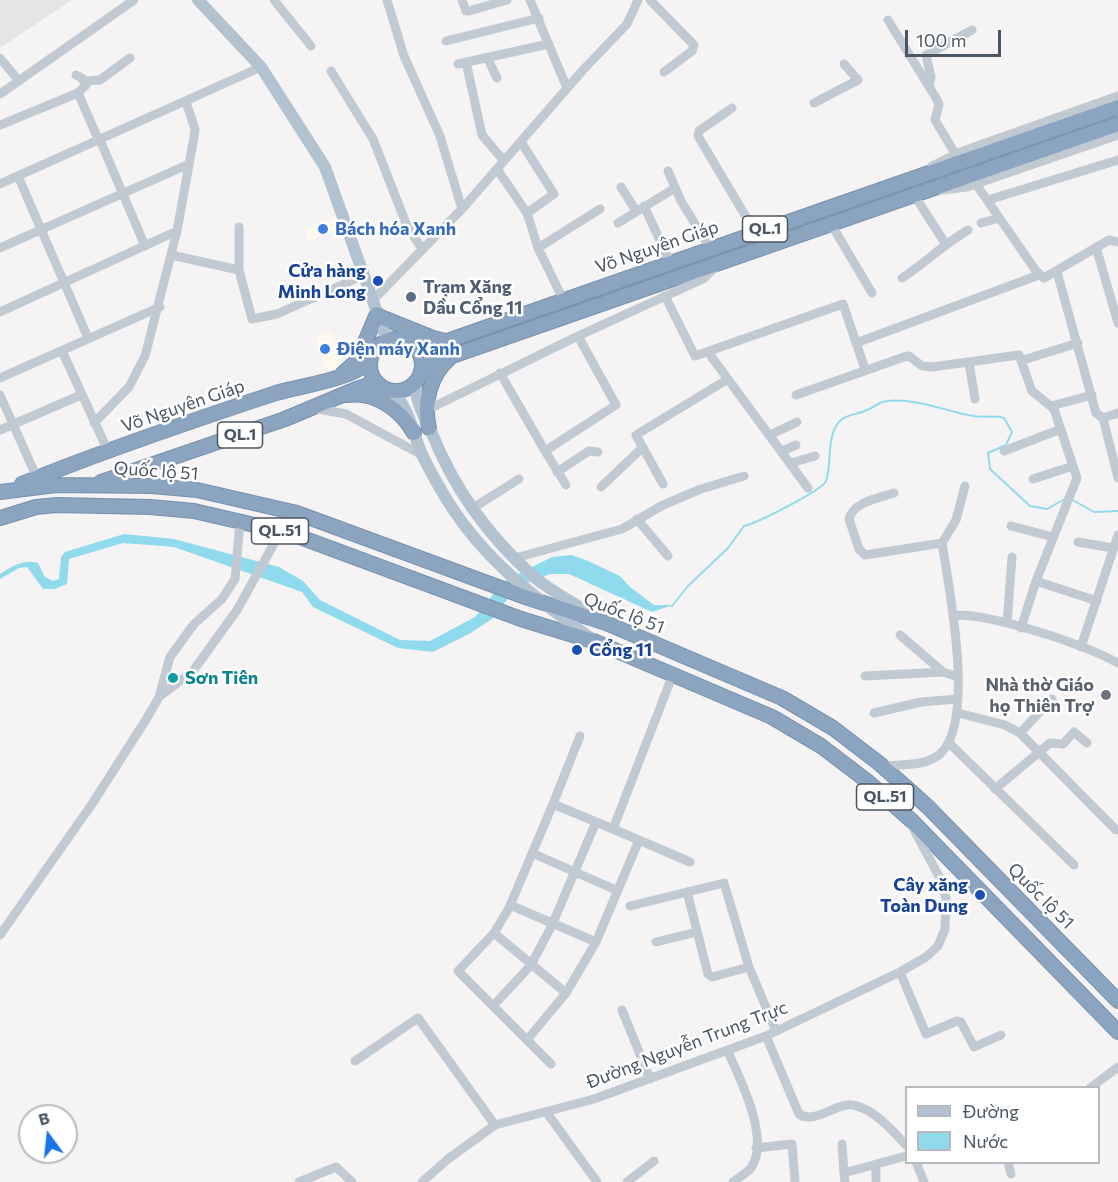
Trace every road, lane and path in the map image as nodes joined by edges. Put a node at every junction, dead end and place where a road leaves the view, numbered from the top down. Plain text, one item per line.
1 (134, 0) edge
2 (198, 0) edge
3 (274, 0) edge
4 (387, 0) edge
5 (462, 0) edge
6 (507, 0) edge
7 (530, 0) edge
8 (638, 0) edge
9 (650, 0) edge
10 (539, 18) junction
11 (888, 20) dead end
12 (972, 30) dead end
13 (446, 41) dead end
14 (549, 44) junction
15 (311, 46) dead end
16 (486, 57) junction
17 (0, 58) edge
18 (130, 58) dead end
19 (844, 64) dead end
20 (261, 67) junction
21 (331, 71) dead end
22 (664, 72) dead end
23 (497, 78) dead end
24 (19, 81) junction
25 (929, 86) junction
26 (567, 88) junction
27 (78, 93) junction
28 (0, 94) edge
29 (1118, 96) edge
30 (186, 102) junction
31 (814, 103) dead end
32 (1118, 106) edge
33 (732, 108) dead end
34 (1118, 124) edge
35 (0, 125) edge
36 (1118, 135) edge
37 (99, 140) junction
38 (520, 142) junction
39 (956, 155) junction
40 (1118, 160) edge
41 (504, 161) junction
42 (189, 164) junction
43 (497, 170) junction
44 (668, 171) dead end
45 (18, 176) junction
46 (901, 182) junction
47 (0, 184) edge
48 (976, 184) junction
49 (621, 187) dead end
50 (675, 188) junction
51 (121, 193) junction
52 (917, 194) junction
53 (988, 200) junction
54 (640, 208) junction
55 (462, 209) junction
56 (600, 209) dead end
57 (527, 213) junction
58 (999, 218) junction
59 (981, 223) dead end
60 (618, 224) dead end
61 (831, 224) junction
62 (239, 226) dead end
63 (40, 230) junction
64 (968, 230) dead end
65 (177, 231) junction
66 (755, 232) junction
67 (1118, 242) edge
68 (945, 243) junction
69 (145, 246) junction
70 (1096, 247) junction
71 (0, 248) edge
72 (538, 248) junction
73 (710, 248) junction
74 (422, 249) junction
75 (171, 255) junction
76 (670, 262) junction
77 (719, 263) junction
78 (239, 270) junction
79 (1057, 272) junction
80 (364, 275) junction
81 (1039, 275) junction
82 (902, 278) dead end
83 (64, 283) junction
84 (872, 293) dead end
85 (665, 296) junction
86 (563, 299) junction
87 (159, 307) junction
88 (376, 310) junction
89 (0, 312) edge
90 (1118, 323) edge
91 (578, 336) junction
92 (88, 338) junction
93 (387, 340) junction
94 (447, 341) junction
95 (856, 343) junction
96 (412, 344) junction
97 (1078, 344) junction
98 (62, 351) junction
99 (708, 352) junction
100 (454, 355) junction
101 (1023, 360) junction
102 (370, 362) junction
103 (969, 363) junction
104 (865, 369) junction
105 (500, 374) junction
106 (339, 376) junction
107 (418, 377) junction
108 (0, 378) edge
109 (728, 379) junction
110 (387, 389) junction
111 (0, 395) edge
112 (81, 395) junction
113 (796, 395) dead end
114 (1092, 395) junction
115 (333, 399) junction
116 (975, 399) dead end
117 (1051, 406) junction
118 (311, 408) junction
119 (425, 411) junction
120 (1118, 413) edge
121 (1103, 418) junction
122 (798, 422) dead end
123 (94, 423) junction
124 (14, 424) junction
125 (429, 428) junction
126 (1061, 429) junction
127 (0, 430) edge
128 (414, 433) junction
129 (770, 435) junction
130 (796, 445) dead end
131 (642, 448) junction
132 (108, 451) junction
133 (545, 451) junction
134 (782, 451) junction
135 (1004, 451) dead end
136 (598, 452) dead end
137 (422, 454) junction
138 (815, 456) dead end
139 (791, 464) junction
140 (1073, 466) junction
141 (57, 469) junction
142 (557, 472) junction
143 (744, 476) dead end
144 (37, 478) junction
145 (1118, 478) edge
146 (519, 479) dead end
147 (1033, 479) dead end
148 (663, 484) dead end
149 (566, 485) dead end
150 (92, 486) junction
151 (965, 486) dead end
152 (601, 487) dead end
153 (808, 488) dead end
154 (3, 491) edge
155 (894, 494) dead end
156 (66, 495) junction
157 (473, 508) junction
158 (30, 511) junction
159 (0, 518) edge
160 (637, 519) junction
161 (240, 521) junction
162 (0, 523) edge
163 (1011, 526) dead end
164 (281, 531) junction
165 (1118, 535) edge
166 (1053, 537) junction
167 (1078, 542) dead end
168 (942, 543) junction
169 (1113, 548) junction
170 (668, 556) dead end
171 (1012, 557) dead end
172 (517, 560) junction
173 (1036, 581) junction
174 (531, 597) junction
175 (1097, 601) junction
176 (954, 615) junction
177 (568, 616) junction
178 (1007, 623) junction
179 (1021, 628) junction
180 (900, 635) dead end
181 (1081, 647) junction
182 (1118, 663) edge
183 (943, 672) junction
184 (673, 674) junction
185 (866, 676) dead end
186 (958, 677) junction
187 (159, 697) junction
188 (958, 699) junction
189 (1052, 699) dead end
190 (874, 712) dead end
191 (958, 713) junction
192 (1020, 734) junction
193 (580, 736) dead end
194 (949, 743) junction
195 (1087, 743) dead end
196 (1039, 755) junction
197 (882, 766) junction
198 (995, 789) junction
199 (553, 804) junction
200 (909, 819) junction
201 (596, 822) junction
202 (613, 829) junction
203 (1116, 830) dead end
204 (639, 840) junction
205 (532, 853) junction
206 (690, 862) dead end
207 (1074, 865) dead end
208 (574, 871) junction
209 (616, 890) junction
210 (687, 892) junction
211 (510, 904) junction
212 (630, 906) dead end
213 (552, 925) junction
214 (697, 932) junction
215 (494, 933) junction
216 (0, 935) edge
217 (596, 942) junction
218 (656, 942) dead end
219 (531, 965) junction
220 (749, 967) junction
221 (900, 972) junction
222 (566, 993) junction
223 (1118, 1001) edge
224 (494, 1006) junction
225 (622, 1010) dead end
226 (776, 1031) junction
227 (1118, 1032) edge
228 (1001, 1035) dead end
229 (766, 1036) junction
230 (526, 1040) junction
231 (727, 1050) junction
232 (355, 1061) dead end
233 (551, 1064) dead end
234 (1118, 1066) edge
235 (650, 1079) junction
236 (1093, 1086) edge
237 (547, 1113) junction
238 (495, 1125) junction
239 (842, 1144) dead end
240 (905, 1144) edge
241 (756, 1148) junction
242 (905, 1156) edge
243 (654, 1161) dead end
244 (917, 1164) edge
245 (1008, 1164) edge
246 (876, 1166) junction
247 (1011, 1174) dead end
248 (844, 1178) edge
249 (299, 1182) edge
250 (352, 1182) edge
251 (422, 1182) edge
252 (597, 1182) edge
253 (627, 1182) edge
254 (732, 1182) edge
255 (795, 1182) edge
256 (876, 1182) edge
257 (924, 1182) edge

1 - 24 street
2 - 20 main road
3 - 15 street
4 - 55 street
5 - 6 street
7 - 10 street
8 - 26 street
9 - 22 street
10 - 13 street
10 - 14 street
11 - 25 street
12 - 25 street
14 - 16 street
14 - 26 street
16 - 23 street
16 - 41 street
17 - 24 street
18 - 27 street
19 - 31 street
20 - 30 street
20 - 80 main road
21 - 74 street
24 - 28 street
25 - 39 street
26 - 38 street
27 - 35 street
27 - 37 street
29 - 39 street
30 - 37 street
30 - 42 street
32 - 46 highway, Võ Nguyên Giáp / QL.1
33 - 66 street
34 - 52 highway, Võ Nguyên Giáp / QL.1
36 - 48 street
37 - 45 street
37 - 51 street
38 - 41 street
38 - 57 street
39 - 46 street
40 - 53 street
41 - 43 street
42 - 51 street
42 - 65 street
43 - 55 street
43 - 57 street
44 - 50 street
45 - 47 street
45 - 63 street
46 - 66 highway, Võ Nguyên Giáp / QL.1
48 - 52 street
48 - 53 street
49 - 54 street
50 - 54 street
50 - 73 street
51 - 63 street
51 - 69 street
52 - 61 highway, Võ Nguyên Giáp / QL.1
52 - 68 street
53 - 58 street
54 - 60 street
54 - 76 street
55 - 74 street
56 - 72 street
57 - 72 street
58 - 59 street
58 - 81 street
61 - 77 highway, Võ Nguyên Giáp / QL.1
61 - 84 street
62 - 78 street
63 - 71 street
63 - 83 street
64 - 68 street
65 - 69 street
65 - 75 street
66 - 73 highway, Võ Nguyên Giáp / QL.1
67 - 70 street
68 - 82 street
69 - 83 street
70 - 79 street
70 - 90 street
72 - 86 street
73 - 76 highway, Võ Nguyên Giáp / QL.1
74 - 88 street
75 - 78 street
75 - 87 street
76 - 86 highway, Võ Nguyên Giáp / QL.1
77 - 85 street
77 - 100 highway, Võ Nguyên Giáp / QL.1
78 - 80 street
79 - 81 street
79 - 97 street
80 - 88 main road
81 - 95 street
83 - 89 street
83 - 92 street
85 - 91 street
85 - 99 street
86 - 94 highway, Võ Nguyên Giáp / QL.1
87 - 92 street
87 - 123 street
88 - 93 main road
88 - 94 highway
88 - 106 highway
91 - 105 street
91 - 133 street
92 - 98 street
93 - 96 highway, QL.1
93 - 102 highway, QL.1
94 - 96 highway, Võ Nguyên Giáp / QL.1
95 - 99 street
95 - 104 street
96 - 107 highway
97 - 101 street
97 - 114 street
98 - 108 street
98 - 112 street
99 - 109 street
100 - 107 highway, Võ Nguyên Giáp / QL.1
100 - 119 highway
101 - 103 street
101 - 117 street
102 - 106 highway, Võ Nguyên Giáp / QL.1
102 - 110 highway
103 - 104 street
103 - 116 street
104 - 113 street
105 - 119 street
105 - 133 street
106 - 132 highway, Võ Nguyên Giáp / QL.1
107 - 110 highway, QL.1
107 - 125 main road
109 - 129 street
109 - 131 street
110 - 115 highway, QL.1
110 - 128 main road
111 - 124 street
112 - 123 street
112 - 124 street
114 - 117 street
114 - 121 street
115 - 118 highway, QL.1
115 - 128 highway
117 - 126 street
118 - 137 street
118 - 150 highway, QL.1
119 - 125 highway
120 - 121 street
121 - 145 street
122 - 129 street
123 - 132 street
124 - 127 street
124 - 144 street
125 - 157 main road
126 - 135 street
126 - 140 street
128 - 137 main road
129 - 134 street
130 - 134 street
131 - 148 street
131 - 152 street
132 - 141 highway, Võ Nguyên Giáp / QL.1
133 - 142 street
134 - 139 street
136 - 142 street
137 - 174 main road
138 - 139 street
139 - 153 street
140 - 147 street
140 - 166 street
141 - 144 highway, Võ Nguyên Giáp / QL.1
141 - 156 highway
142 - 149 street
143 - 160 street
144 - 154 highway, Võ Nguyên Giáp / QL.1
146 - 157 street
150 - 156 highway, QL.1
150 - 174 highway, Quốc lộ 51 / QL.51
151 - 168 street
154 - 156 highway, Quốc lộ 51 / QL.51
155 - 168 street
156 - 158 highway, QL.1
156 - 161 highway, Quốc lộ 51 / QL.51
157 - 172 main road
158 - 159 highway, QL.1
158 - 162 main road, QL.1
160 - 170 street
160 - 172 street
161 - 164 highway, Quốc lộ 51 / QL.51
161 - 187 street
163 - 166 street
164 - 177 highway, Quốc lộ 51 / QL.51
164 - 187 street
165 - 169 street
166 - 173 street
167 - 169 street
168 - 176 street
169 - 175 street
171 - 178 street
172 - 177 main road
173 - 175 street
173 - 179 street
174 - 177 highway, Quốc lộ 51 / QL.51
175 - 181 street
176 - 178 street
176 - 186 street
177 - 184 highway, Quốc lộ 51 / QL.51
177 - 197 highway, Quốc lộ 51 / QL.51
178 - 179 street
179 - 181 street
180 - 183 street
181 - 182 street
183 - 185 street
183 - 186 street
184 - 200 highway, Quốc lộ 51 / QL.51
184 - 202 street
186 - 188 street
187 - 216 street
188 - 190 street
188 - 191 street
189 - 192 street
191 - 192 street
191 - 194 street
192 - 196 street
193 - 199 street
194 - 197 street
194 - 198 street
195 - 196 street
196 - 198 street
196 - 203 street
197 - 223 highway, Quốc lộ 51 / QL.51
198 - 207 street
199 - 201 street
199 - 205 street
200 - 221 street, Đường Nguyễn Trung Trực
200 - 227 highway, Quốc lộ 51 / QL.51
201 - 202 street
201 - 208 street
202 - 204 street
204 - 206 street
204 - 209 street
205 - 208 street
205 - 211 street
208 - 209 street
208 - 213 street
209 - 217 street
210 - 212 street
210 - 214 street
210 - 220 street
211 - 213 street
211 - 215 street
213 - 217 street
213 - 219 street
214 - 218 street
214 - 220 street
215 - 219 street
215 - 224 street
217 - 222 street
219 - 222 street
219 - 224 street
220 - 226 street
221 - 226 street, Đường Nguyễn Trung Trực
221 - 228 street
222 - 230 street
224 - 230 street
225 - 235 street
226 - 229 street, Đường Nguyễn Trung Trực
229 - 231 street, Đường Nguyễn Trung Trực
229 - 240 street
230 - 233 street
231 - 235 street, Đường Nguyễn Trung Trực
231 - 241 street
232 - 238 street
234 - 236 street
235 - 237 street, Đường Nguyễn Trung Trực
237 - 238 street, Đường Nguyễn Trung Trực
237 - 252 street
238 - 251 street, Đường Nguyễn Trung Trực
239 - 248 street
241 - 254 street
241 - 255 street
242 - 246 street
243 - 253 street
244 - 257 street
245 - 247 street
246 - 248 street
246 - 256 street
249 - 250 street

